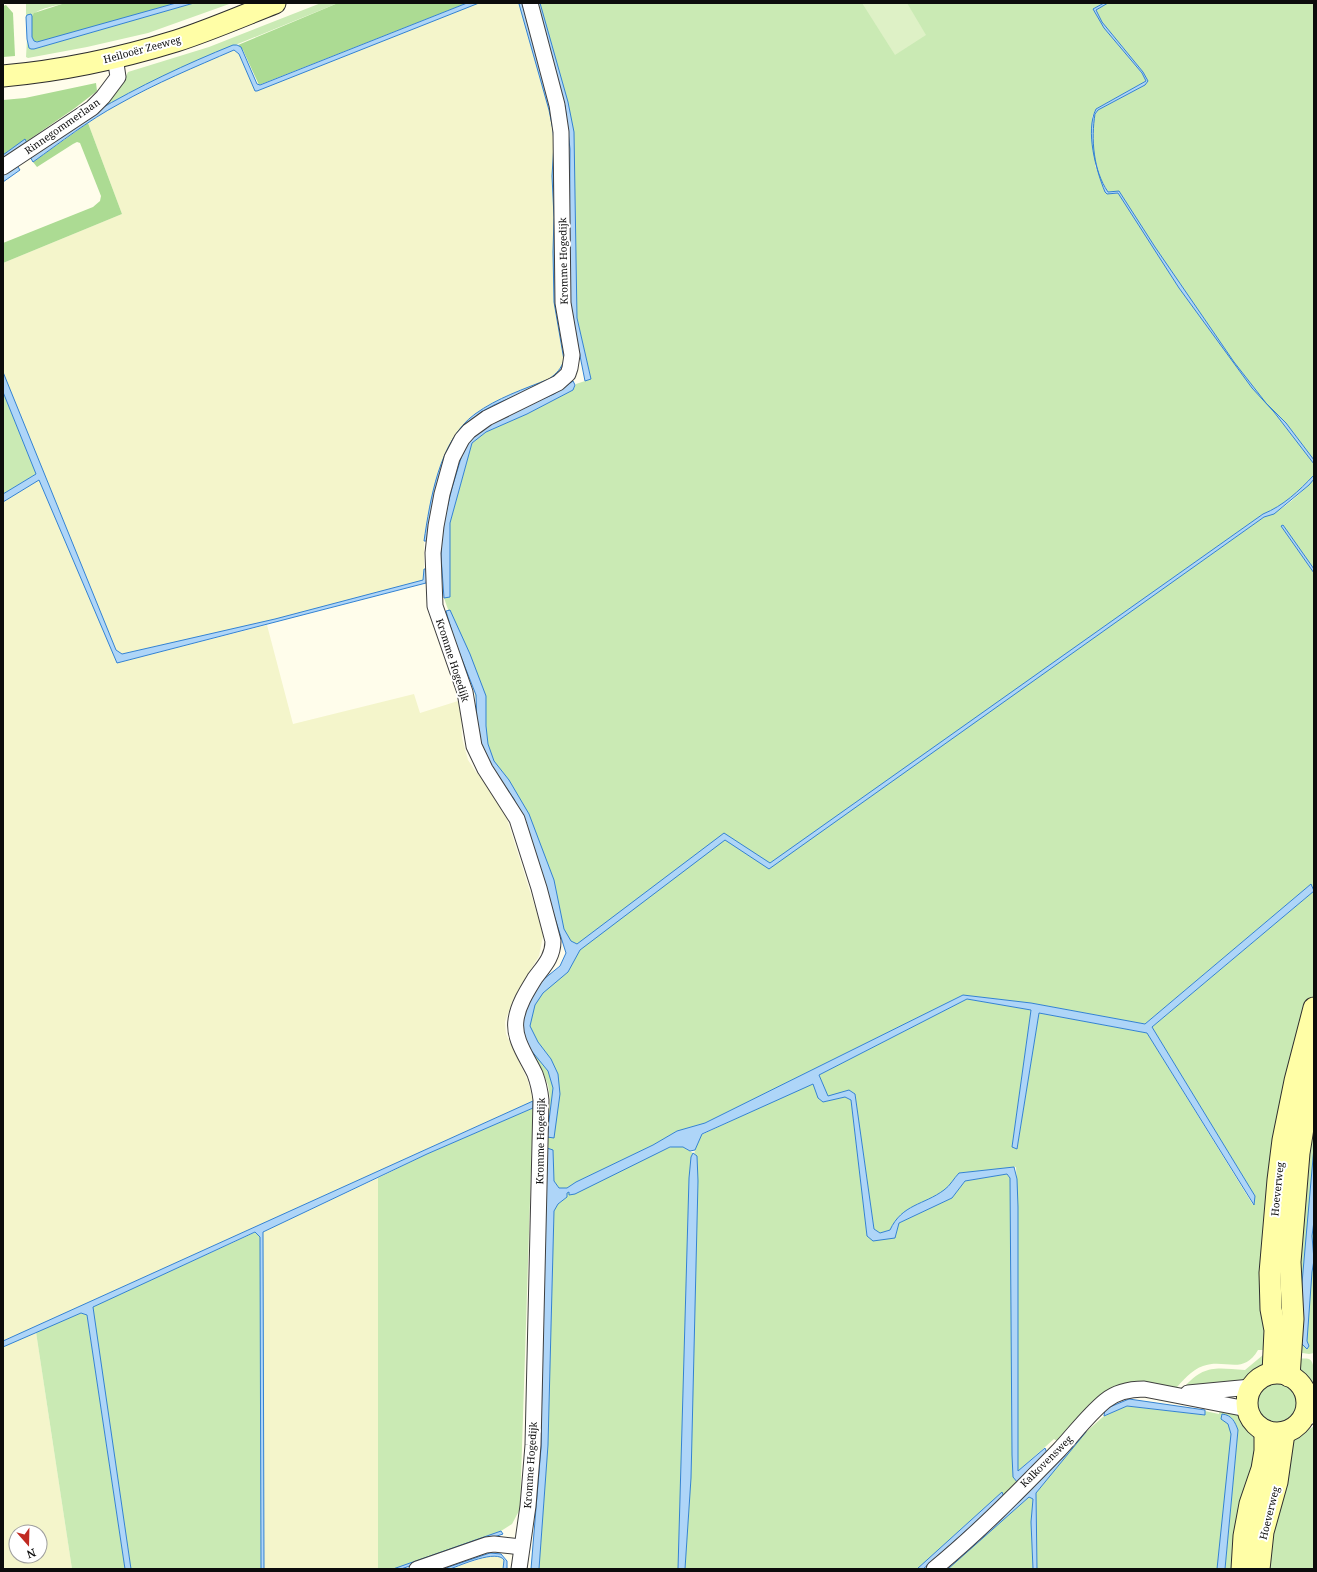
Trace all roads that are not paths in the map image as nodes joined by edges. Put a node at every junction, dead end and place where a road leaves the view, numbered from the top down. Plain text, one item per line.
1 (275, 3) edge
2 (530, 3) edge
3 (115, 56) junction
4 (3, 76) edge
5 (3, 167) edge
6 (1314, 1008) edge
7 (1314, 1059) edge
8 (1281, 1375) junction
9 (1251, 1387) junction
10 (1174, 1396) junction
11 (1310, 1407) edge
12 (1247, 1408) junction
13 (1274, 1432) junction
14 (521, 1547) junction
15 (417, 1569) edge
16 (518, 1569) edge
17 (934, 1569) edge
18 (1242, 1569) edge
19 (1259, 1569) edge

1 - 3 main road, Heilooër Zeeweg
2 - 14 street, Kromme Hogedijk
3 - 4 main road, Heilooër Zeeweg
3 - 5 street, Rinnegommerlaan
6 - 8 main road, Hoeverweg
7 - 8 main road, Hoeverweg
8 - 9 main road
8 - 11 main road
9 - 10 street, Kalkovensweg
9 - 12 main road
10 - 12 street, Kalkovensweg
10 - 17 street, Kalkovensweg
11 - 13 main road
12 - 13 main road
13 - 18 main road, Hoeverweg
13 - 19 main road, Hoeverweg
14 - 15 street
14 - 16 street, Kromme Hogedijk

